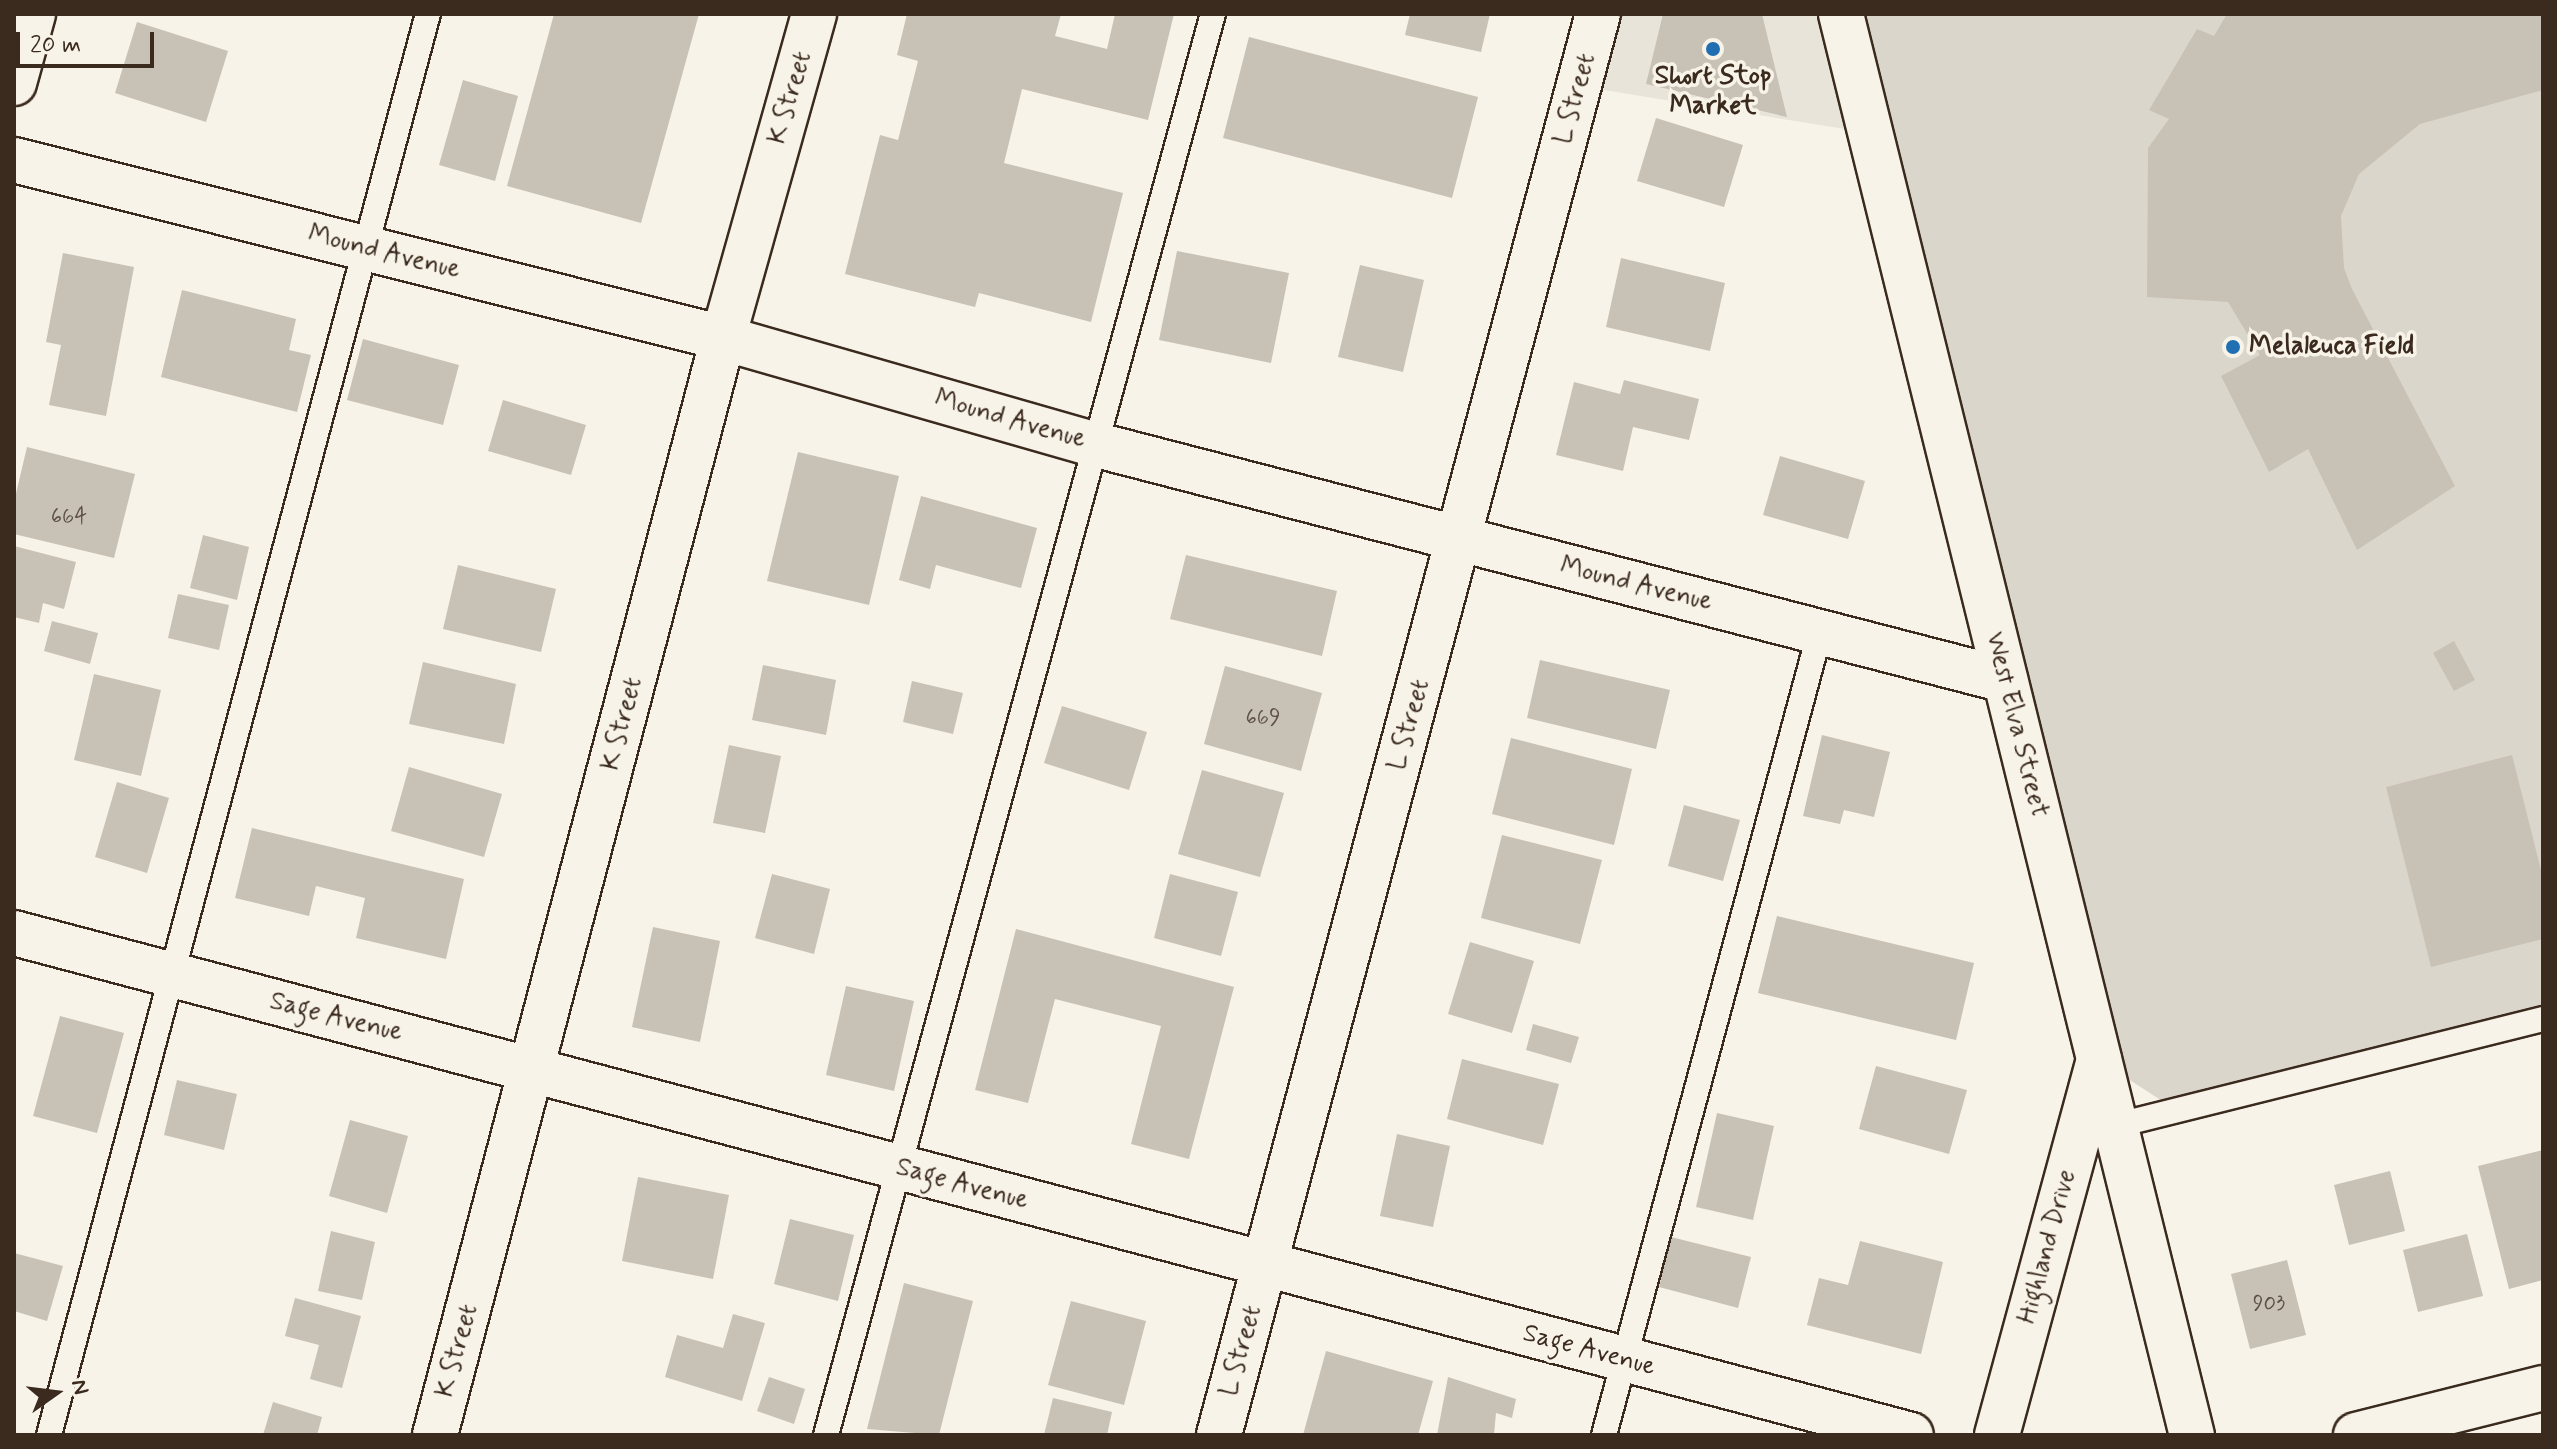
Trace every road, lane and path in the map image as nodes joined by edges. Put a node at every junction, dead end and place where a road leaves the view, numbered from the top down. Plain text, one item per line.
1 (33, 14) edge
2 (428, 14) edge
3 (814, 14) edge
4 (1213, 14) edge
5 (1598, 14) edge
6 (1841, 14) edge
7 (14, 83) edge
8 (14, 160) edge
9 (365, 248) junction
10 (723, 338) junction
11 (1093, 444) junction
12 (1460, 540) junction
13 (1820, 631) junction
14 (2005, 680) junction
15 (14, 933) edge
16 (170, 976) junction
17 (2543, 1019) edge
18 (2099, 1060) junction
19 (534, 1068) junction
20 (2114, 1126) junction
21 (901, 1168) junction
22 (1265, 1265) junction
23 (1624, 1360) junction
24 (2543, 1388) edge
25 (49, 1435) edge
26 (435, 1435) edge
27 (826, 1435) edge
28 (1219, 1435) edge
29 (1604, 1435) edge
30 (1911, 1435) edge
31 (1997, 1435) edge
32 (2192, 1435) edge
33 (2356, 1435) edge

1 - 7 street
2 - 9 lane
3 - 10 street, K Street
4 - 11 lane
5 - 12 street, L Street
6 - 14 street, West Elva Street
8 - 9 street, Mound Avenue
9 - 10 street, Mound Avenue
9 - 16 lane
10 - 11 street, Mound Avenue
10 - 19 street, K Street
11 - 12 street, Mound Avenue
11 - 21 lane
12 - 13 street, Mound Avenue
12 - 22 street, L Street
13 - 14 street, Mound Avenue
13 - 23 lane
14 - 18 street, West Elva Street
15 - 16 street, Sage Avenue
16 - 19 street, Sage Avenue
16 - 25 lane
17 - 20 lane
18 - 20 street, West Elva Street
18 - 31 street, Highland Drive
19 - 21 street, Sage Avenue
19 - 26 street, K Street
20 - 32 street, West Elva Street
21 - 22 street, Sage Avenue
21 - 27 lane
22 - 23 street, Sage Avenue
22 - 28 street, L Street
23 - 29 lane
23 - 30 street, Sage Avenue
24 - 33 street

